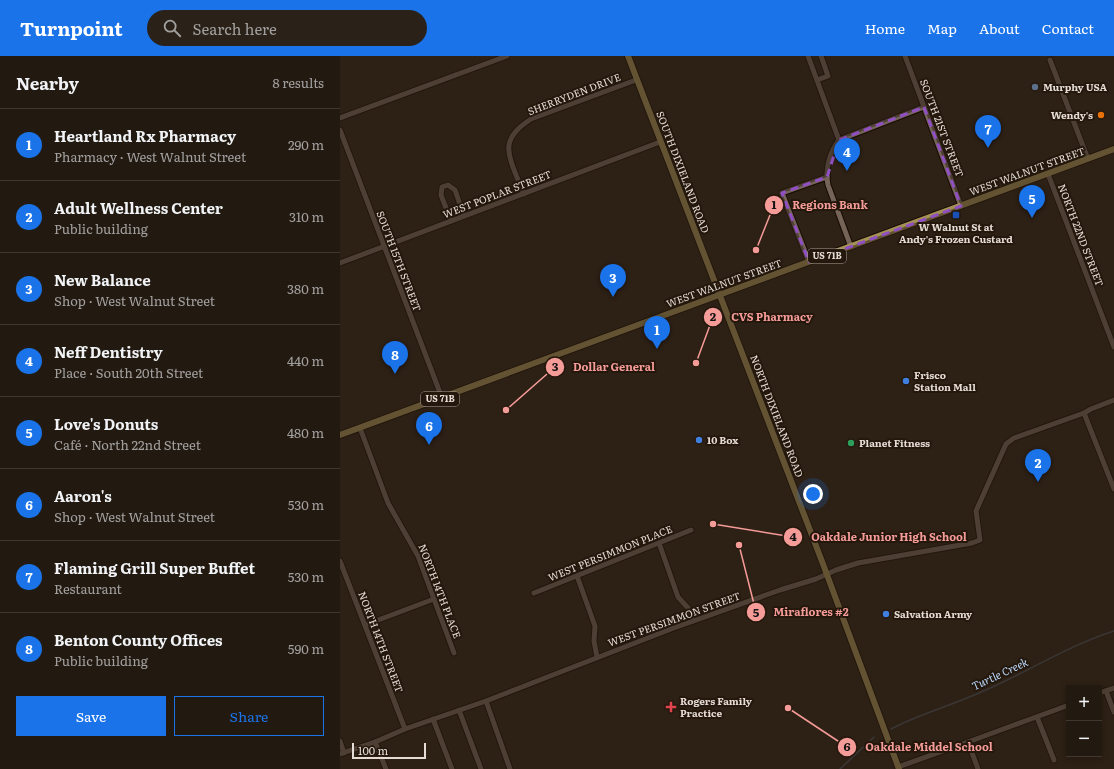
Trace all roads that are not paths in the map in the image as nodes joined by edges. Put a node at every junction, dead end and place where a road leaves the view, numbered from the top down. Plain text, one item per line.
1 (507, 56) edge
2 (628, 56) edge
3 (808, 56) edge
4 (821, 56) edge
5 (905, 56) edge
6 (1050, 60) dead end
7 (636, 80) junction
8 (816, 80) junction
9 (924, 108) junction
10 (340, 118) edge
11 (340, 130) edge
12 (839, 140) junction
13 (660, 142) junction
14 (1114, 149) edge
15 (1088, 159) junction
16 (1048, 174) junction
17 (827, 178) junction
18 (524, 194) junction
19 (962, 206) junction
20 (464, 216) junction
21 (451, 221) junction
22 (384, 246) junction
23 (851, 247) junction
24 (809, 262) junction
25 (340, 263) edge
26 (720, 295) junction
27 (1114, 347) edge
28 (442, 398) junction
29 (1114, 400) edge
30 (1084, 413) junction
31 (360, 428) junction
32 (340, 435) edge
33 (1114, 489) edge
34 (692, 530) dead end
35 (659, 543) junction
36 (340, 561) edge
37 (827, 574) junction
38 (577, 576) junction
39 (534, 593) dead end
40 (434, 599) junction
41 (693, 621) junction
42 (365, 625) junction
43 (454, 653) dead end
44 (597, 657) junction
45 (1114, 688) edge
46 (1106, 690) junction
47 (1102, 692) edge
48 (486, 701) junction
49 (1066, 706) edge
50 (460, 710) junction
51 (1114, 712) edge
52 (1037, 717) junction
53 (433, 719) junction
54 (405, 729) junction
55 (340, 741) edge
56 (375, 742) junction
57 (968, 742) junction
58 (342, 754) edge
59 (1054, 760) dead end
60 (898, 768) edge
61 (386, 769) edge
62 (452, 769) edge
63 (481, 769) edge
64 (510, 769) edge
65 (978, 769) edge

1 - 10 street
2 - 7 main road, SOUTH DIXIELAND ROAD
3 - 8 street
4 - 8 street
5 - 9 street, SOUTH 21ST STREET
6 - 15 street
7 - 13 main road, SOUTH DIXIELAND ROAD
7 - 18 street, SHERRYDEN DRIVE
8 - 12 street
9 - 12 street
9 - 19 street, SOUTH 21ST STREET
11 - 22 street, SOUTH 15TH STREET
12 - 17 street
13 - 18 street, WEST POPLAR STREET
13 - 26 main road, SOUTH DIXIELAND ROAD
14 - 15 main road, WEST WALNUT STREET / US 71B
15 - 16 main road, WEST WALNUT STREET / US 71B
16 - 19 main road, WEST WALNUT STREET / US 71B
16 - 27 street, NORTH 22ND STREET
17 - 23 street
17 - 24 street
18 - 20 street, WEST POPLAR STREET
19 - 23 main road, WEST WALNUT STREET / US 71B
20 - 21 street, WEST POPLAR STREET
20 - 21 street
21 - 22 street, WEST POPLAR STREET
22 - 25 street, WEST POPLAR STREET
22 - 28 street, SOUTH 15TH STREET
23 - 24 main road, WEST WALNUT STREET / US 71B
24 - 26 main road, WEST WALNUT STREET / US 71B
26 - 28 main road, WEST WALNUT STREET / US 71B
26 - 37 main road, NORTH DIXIELAND ROAD
28 - 31 main road, WEST WALNUT STREET / US 71B
29 - 30 street
30 - 33 street
30 - 37 street, WEST PERSIMMON STREET
31 - 32 main road, WEST WALNUT STREET / US 71B
31 - 40 street, NORTH 14TH PLACE
34 - 35 street, WEST PERSIMMON PLACE
35 - 38 street, WEST PERSIMMON PLACE
35 - 41 street
36 - 42 street, NORTH 14TH STREET
37 - 41 street, WEST PERSIMMON STREET
37 - 60 main road, NORTH DIXIELAND ROAD
38 - 39 street, WEST PERSIMMON PLACE
38 - 44 street
40 - 42 street
40 - 43 street, NORTH 14TH PLACE
41 - 44 street, WEST PERSIMMON STREET
42 - 54 street, NORTH 14TH STREET
44 - 48 street, WEST PERSIMMON STREET
45 - 46 street
46 - 47 street
46 - 51 street
48 - 50 street, WEST PERSIMMON STREET
48 - 64 street
49 - 52 street
50 - 53 street, WEST PERSIMMON STREET
50 - 63 street
52 - 57 street
52 - 59 street
53 - 54 street, WEST PERSIMMON STREET
53 - 62 street
54 - 56 street, WEST PERSIMMON STREET
55 - 58 street
56 - 58 street, WEST PERSIMMON STREET
56 - 61 street
57 - 60 street
57 - 65 street

